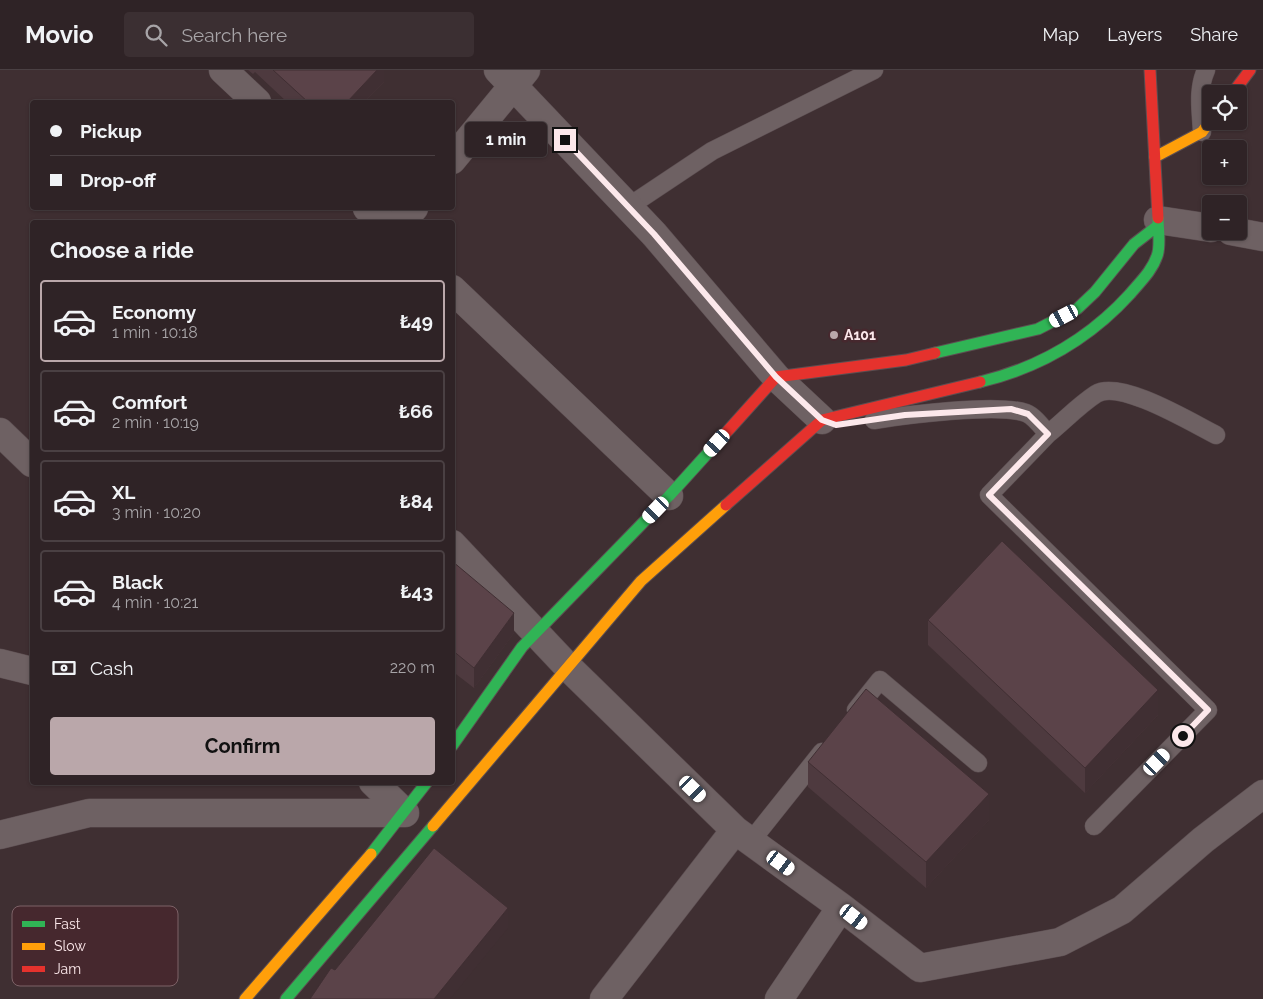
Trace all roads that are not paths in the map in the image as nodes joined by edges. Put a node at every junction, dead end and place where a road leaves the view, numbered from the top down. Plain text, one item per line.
1 (224, 70) edge
2 (874, 70) edge
3 (1150, 70) edge
4 (1206, 70) edge
5 (1250, 70) edge
6 (513, 75) edge
7 (1239, 85) edge
8 (255, 100) edge
9 (1202, 105) edge
10 (1202, 129) edge
11 (455, 156) edge
12 (1155, 157) junction
13 (628, 206) junction
14 (369, 210) edge
15 (412, 210) edge
16 (381, 220) edge
17 (403, 220) edge
18 (1157, 224) junction
19 (1202, 227) edge
20 (1247, 234) edge
21 (1263, 237) edge
22 (455, 292) edge
23 (776, 377) junction
24 (822, 420) junction
25 (0, 432) edge
26 (1048, 434) junction
27 (1216, 435) dead end
28 (30, 461) edge
29 (669, 496) junction
30 (455, 547) edge
31 (536, 633) junction
32 (0, 663) edge
33 (568, 667) junction
34 (30, 670) edge
35 (843, 726) edge
36 (831, 741) edge
37 (455, 742) edge
38 (978, 763) dead end
39 (376, 785) edge
40 (424, 785) edge
41 (1263, 794) edge
42 (405, 813) junction
43 (1094, 826) dead end
44 (0, 835) edge
45 (743, 836) junction
46 (841, 906) junction
47 (245, 999) edge
48 (286, 999) edge
49 (604, 999) edge
50 (779, 999) edge

1 - 8 street
2 - 13 lane
3 - 12 street
4 - 9 lane
5 - 7 street
6 - 11 street
6 - 13 street
10 - 12 street
12 - 18 street
13 - 23 street
14 - 16 street
15 - 17 street
18 - 19 street
18 - 23 street
18 - 24 street
20 - 21 street
22 - 29 street
23 - 24 street
23 - 29 street
24 - 26 lane
24 - 33 street
25 - 28 street
26 - 27 lane
26 - 43 lane
29 - 31 street
30 - 31 street
31 - 33 street
31 - 37 street
32 - 34 street
33 - 45 street
33 - 48 street
35 - 38 lane
36 - 45 lane
39 - 42 street
40 - 42 street
41 - 46 street
42 - 44 street
42 - 47 street
45 - 46 street
45 - 49 street
46 - 50 street

